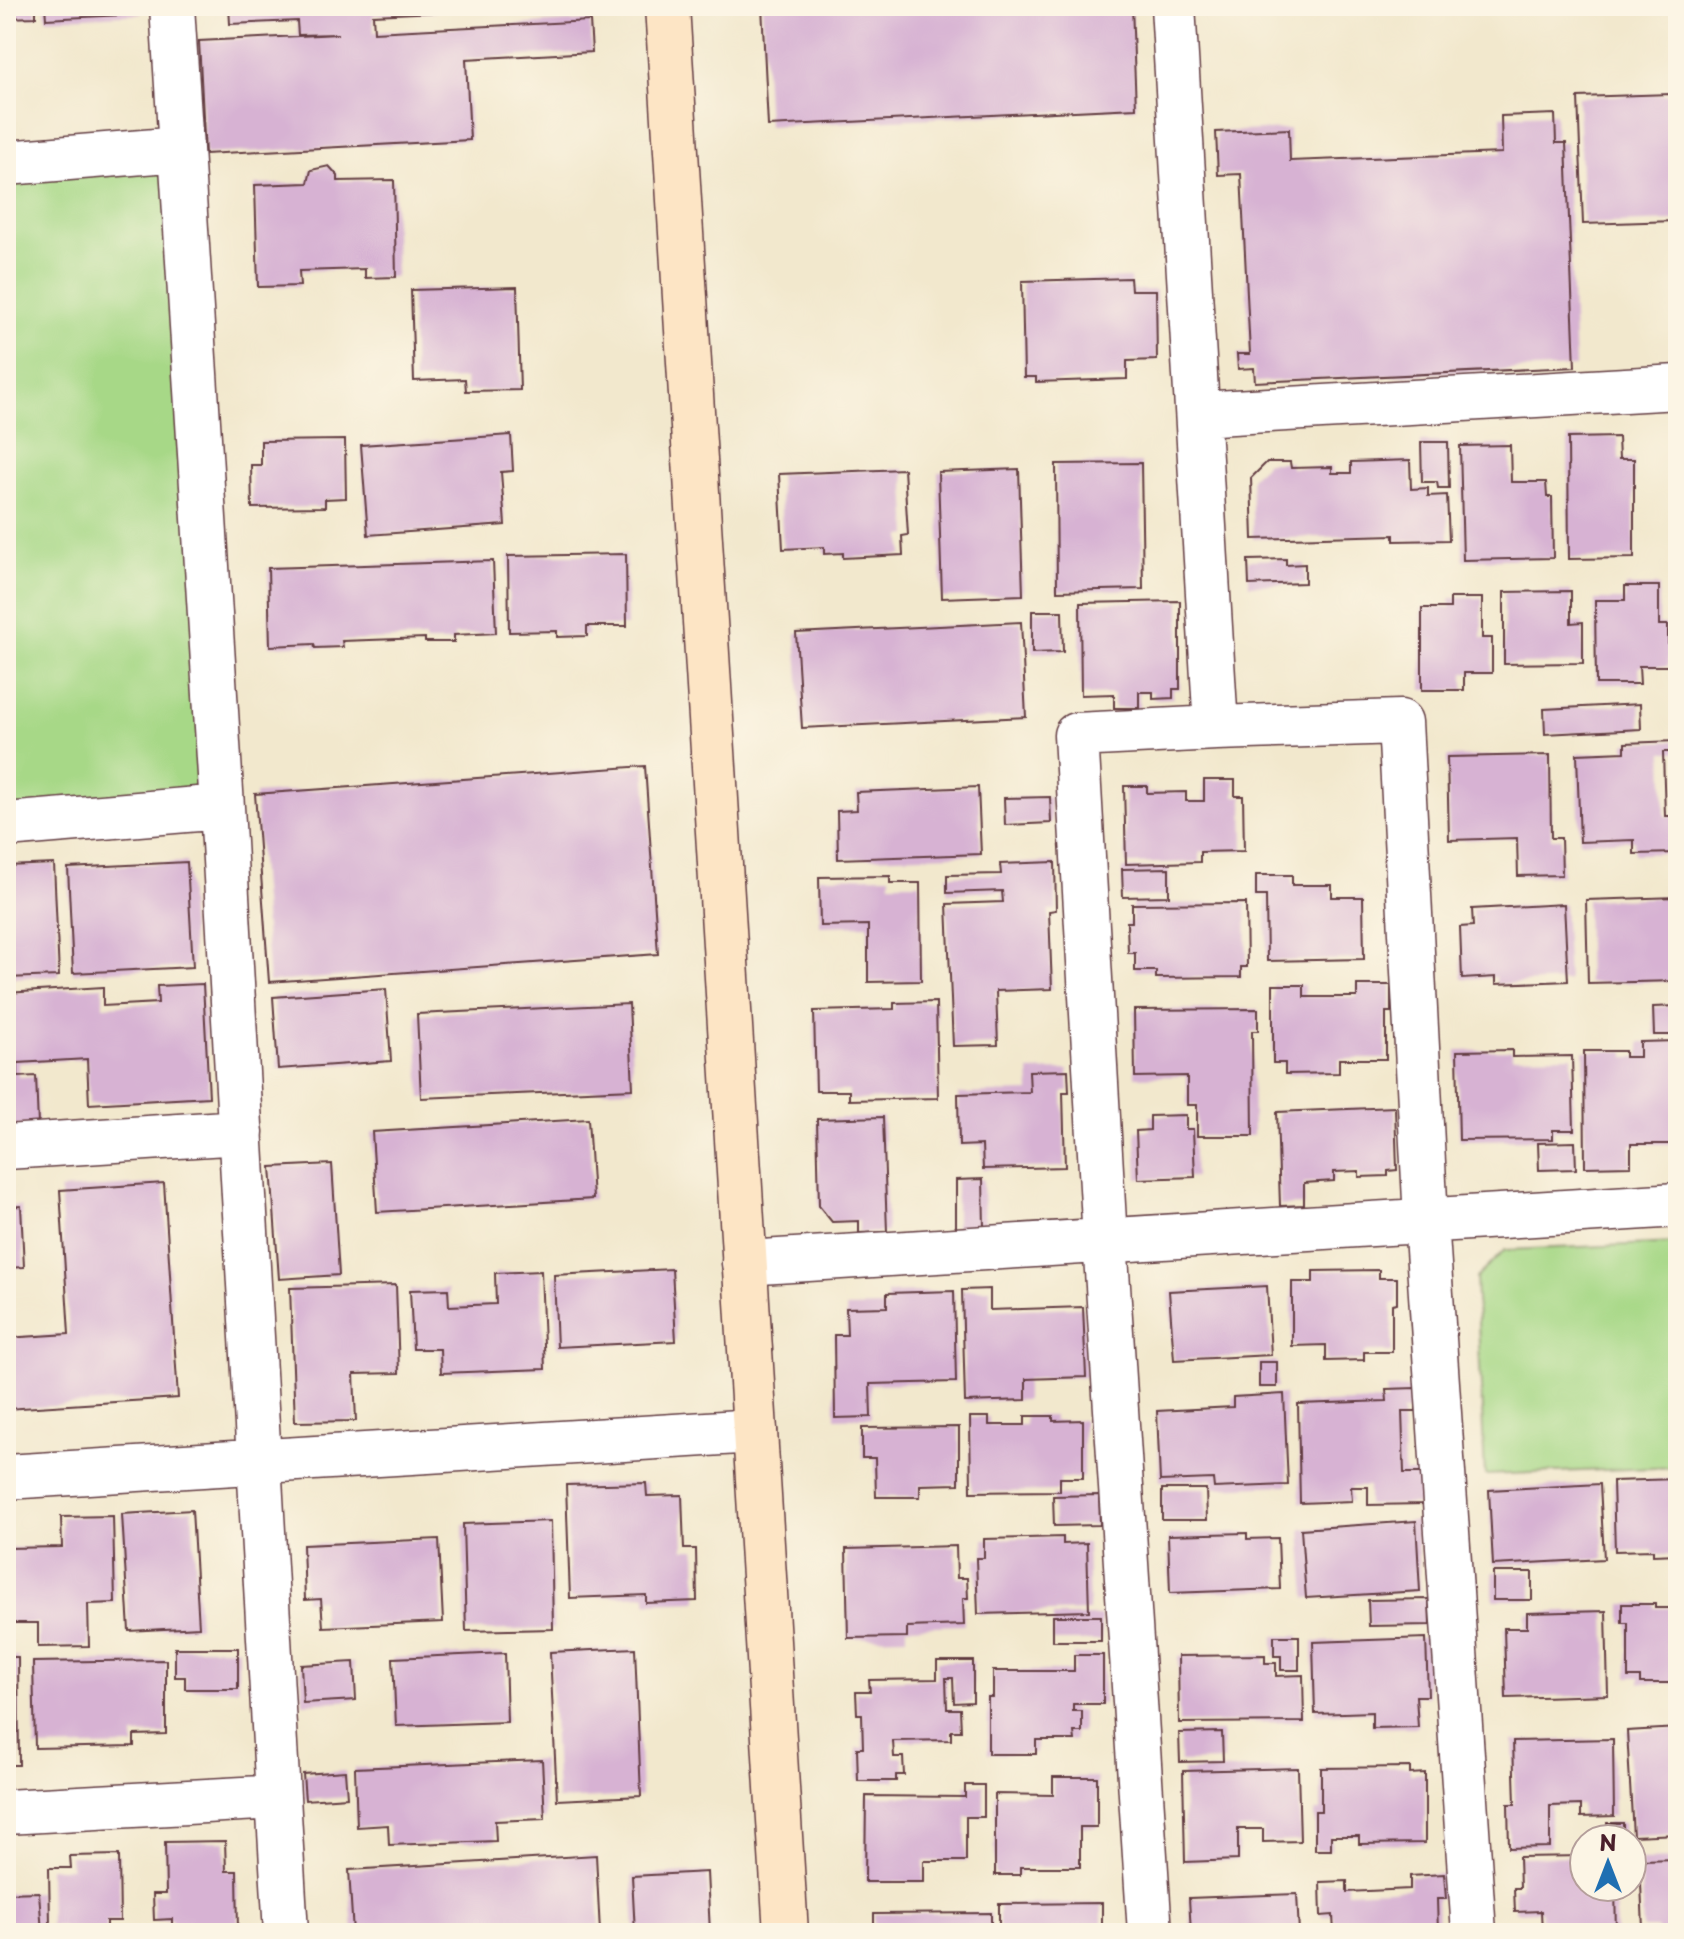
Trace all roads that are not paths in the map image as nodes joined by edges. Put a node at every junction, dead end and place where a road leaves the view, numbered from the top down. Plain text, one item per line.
1 (172, 6) edge
2 (667, 6) edge
3 (1173, 6) edge
4 (181, 149) junction
5 (6, 163) edge
6 (1678, 387) edge
7 (1198, 414) junction
8 (1216, 728) junction
9 (222, 807) junction
10 (6, 825) edge
11 (241, 1132) junction
12 (6, 1147) edge
13 (1678, 1205) edge
14 (1426, 1220) junction
15 (1105, 1240) junction
16 (744, 1263) junction
17 (755, 1431) junction
18 (260, 1462) junction
19 (6, 1477) edge
20 (278, 1797) junction
21 (6, 1812) edge
22 (286, 1933) edge
23 (786, 1933) edge
24 (1150, 1933) edge
25 (1474, 1933) edge

1 - 4 street
2 - 16 street
3 - 7 street
4 - 5 street
4 - 9 street
6 - 7 street
7 - 8 street
8 - 14 street
8 - 15 street
9 - 10 street
9 - 11 street
11 - 12 street
11 - 18 street
13 - 14 street
14 - 15 street
14 - 25 street
15 - 16 street
15 - 24 street
16 - 17 street
17 - 18 street
17 - 23 street
18 - 19 street
18 - 20 street
20 - 21 street
20 - 22 street

